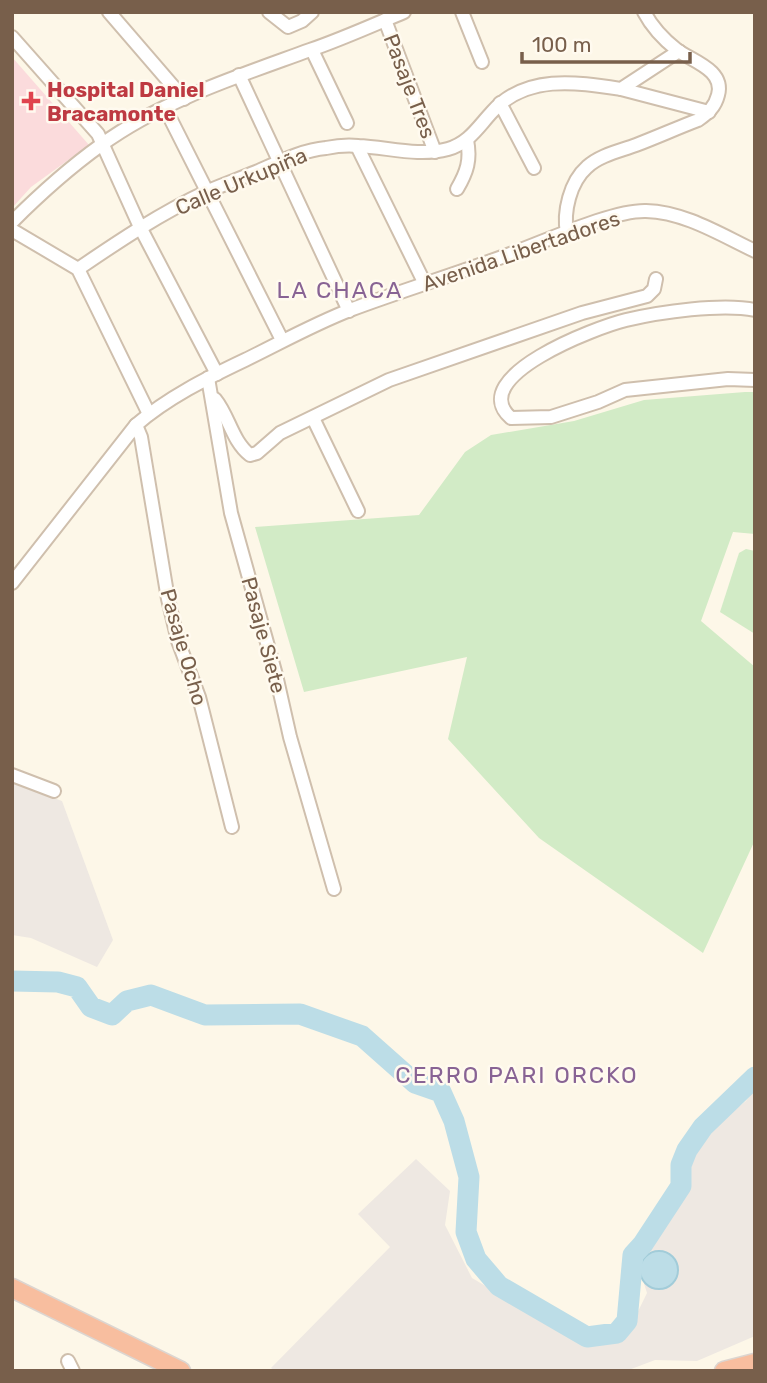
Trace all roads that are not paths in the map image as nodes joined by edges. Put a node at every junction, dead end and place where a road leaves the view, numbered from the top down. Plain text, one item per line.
1 (109, 12) edge
2 (269, 12) edge
3 (312, 12) edge
4 (404, 12) edge
5 (462, 12) edge
6 (644, 12) edge
7 (385, 20) junction
8 (12, 37) edge
9 (312, 50) junction
10 (679, 51) junction
11 (482, 62) dead end
12 (239, 75) junction
13 (621, 89) junction
14 (184, 99) junction
15 (500, 103) junction
16 (164, 108) junction
17 (709, 112) junction
18 (347, 123) dead end
19 (467, 141) junction
20 (102, 144) junction
21 (357, 146) junction
22 (436, 152) junction
23 (278, 163) junction
24 (534, 168) dead end
25 (457, 189) dead end
26 (206, 192) junction
27 (12, 222) edge
28 (140, 227) junction
29 (12, 230) edge
30 (567, 233) junction
31 (755, 251) edge
32 (78, 269) junction
33 (656, 279) dead end
34 (425, 284) junction
35 (648, 296) junction
36 (755, 310) edge
37 (349, 311) junction
38 (671, 313) junction
39 (282, 340) junction
40 (213, 376) junction
41 (755, 380) edge
42 (212, 396) junction
43 (149, 414) junction
44 (313, 418) junction
45 (135, 425) junction
46 (358, 511) dead end
47 (12, 583) edge
48 (12, 775) edge
49 (54, 790) dead end
50 (232, 827) dead end
51 (334, 889) dead end
52 (12, 1288) edge
53 (755, 1363) edge
54 (181, 1371) edge
55 (724, 1371) edge

1 - 14 street
2 - 3 street
4 - 7 street
5 - 11 street
6 - 10 street
7 - 9 street
7 - 22 street, Pasaje Tres
8 - 20 street, Pasaje Siete
9 - 12 street
9 - 18 street
10 - 13 street
10 - 17 street
12 - 14 street
12 - 23 street
13 - 15 street, Calle Urkupiña
13 - 17 street, Calle Urkupiña
14 - 16 street
15 - 19 street, Calle Urkupiña
15 - 24 street
16 - 20 street
16 - 26 street
17 - 30 street
19 - 22 street, Calle Urkupiña
19 - 25 street
20 - 27 street
20 - 28 street, Pasaje Siete
21 - 22 street, Calle Urkupiña
21 - 23 street, Calle Urkupiña
21 - 34 street
23 - 26 street, Calle Urkupiña
23 - 37 street
26 - 28 street, Calle Urkupiña
26 - 39 street
28 - 32 street, Calle Urkupiña
28 - 40 street, Pasaje Siete
29 - 32 street
30 - 31 street, Avenida Libertadores
30 - 34 street, Avenida Libertadores
32 - 43 street
33 - 35 street
34 - 37 street, Avenida Libertadores
35 - 38 street
35 - 44 street
36 - 38 street
37 - 39 street, Avenida Libertadores
38 - 41 street
39 - 40 street, Avenida Libertadores
40 - 42 street, Pasaje Siete
40 - 43 street, Avenida Libertadores
42 - 44 street
42 - 51 street, Pasaje Siete
43 - 45 street, Avenida Libertadores
44 - 46 street
45 - 47 street, Avenida Libertadores
45 - 50 street, Pasaje Ocho
48 - 49 street
52 - 54 highway
53 - 55 highway

